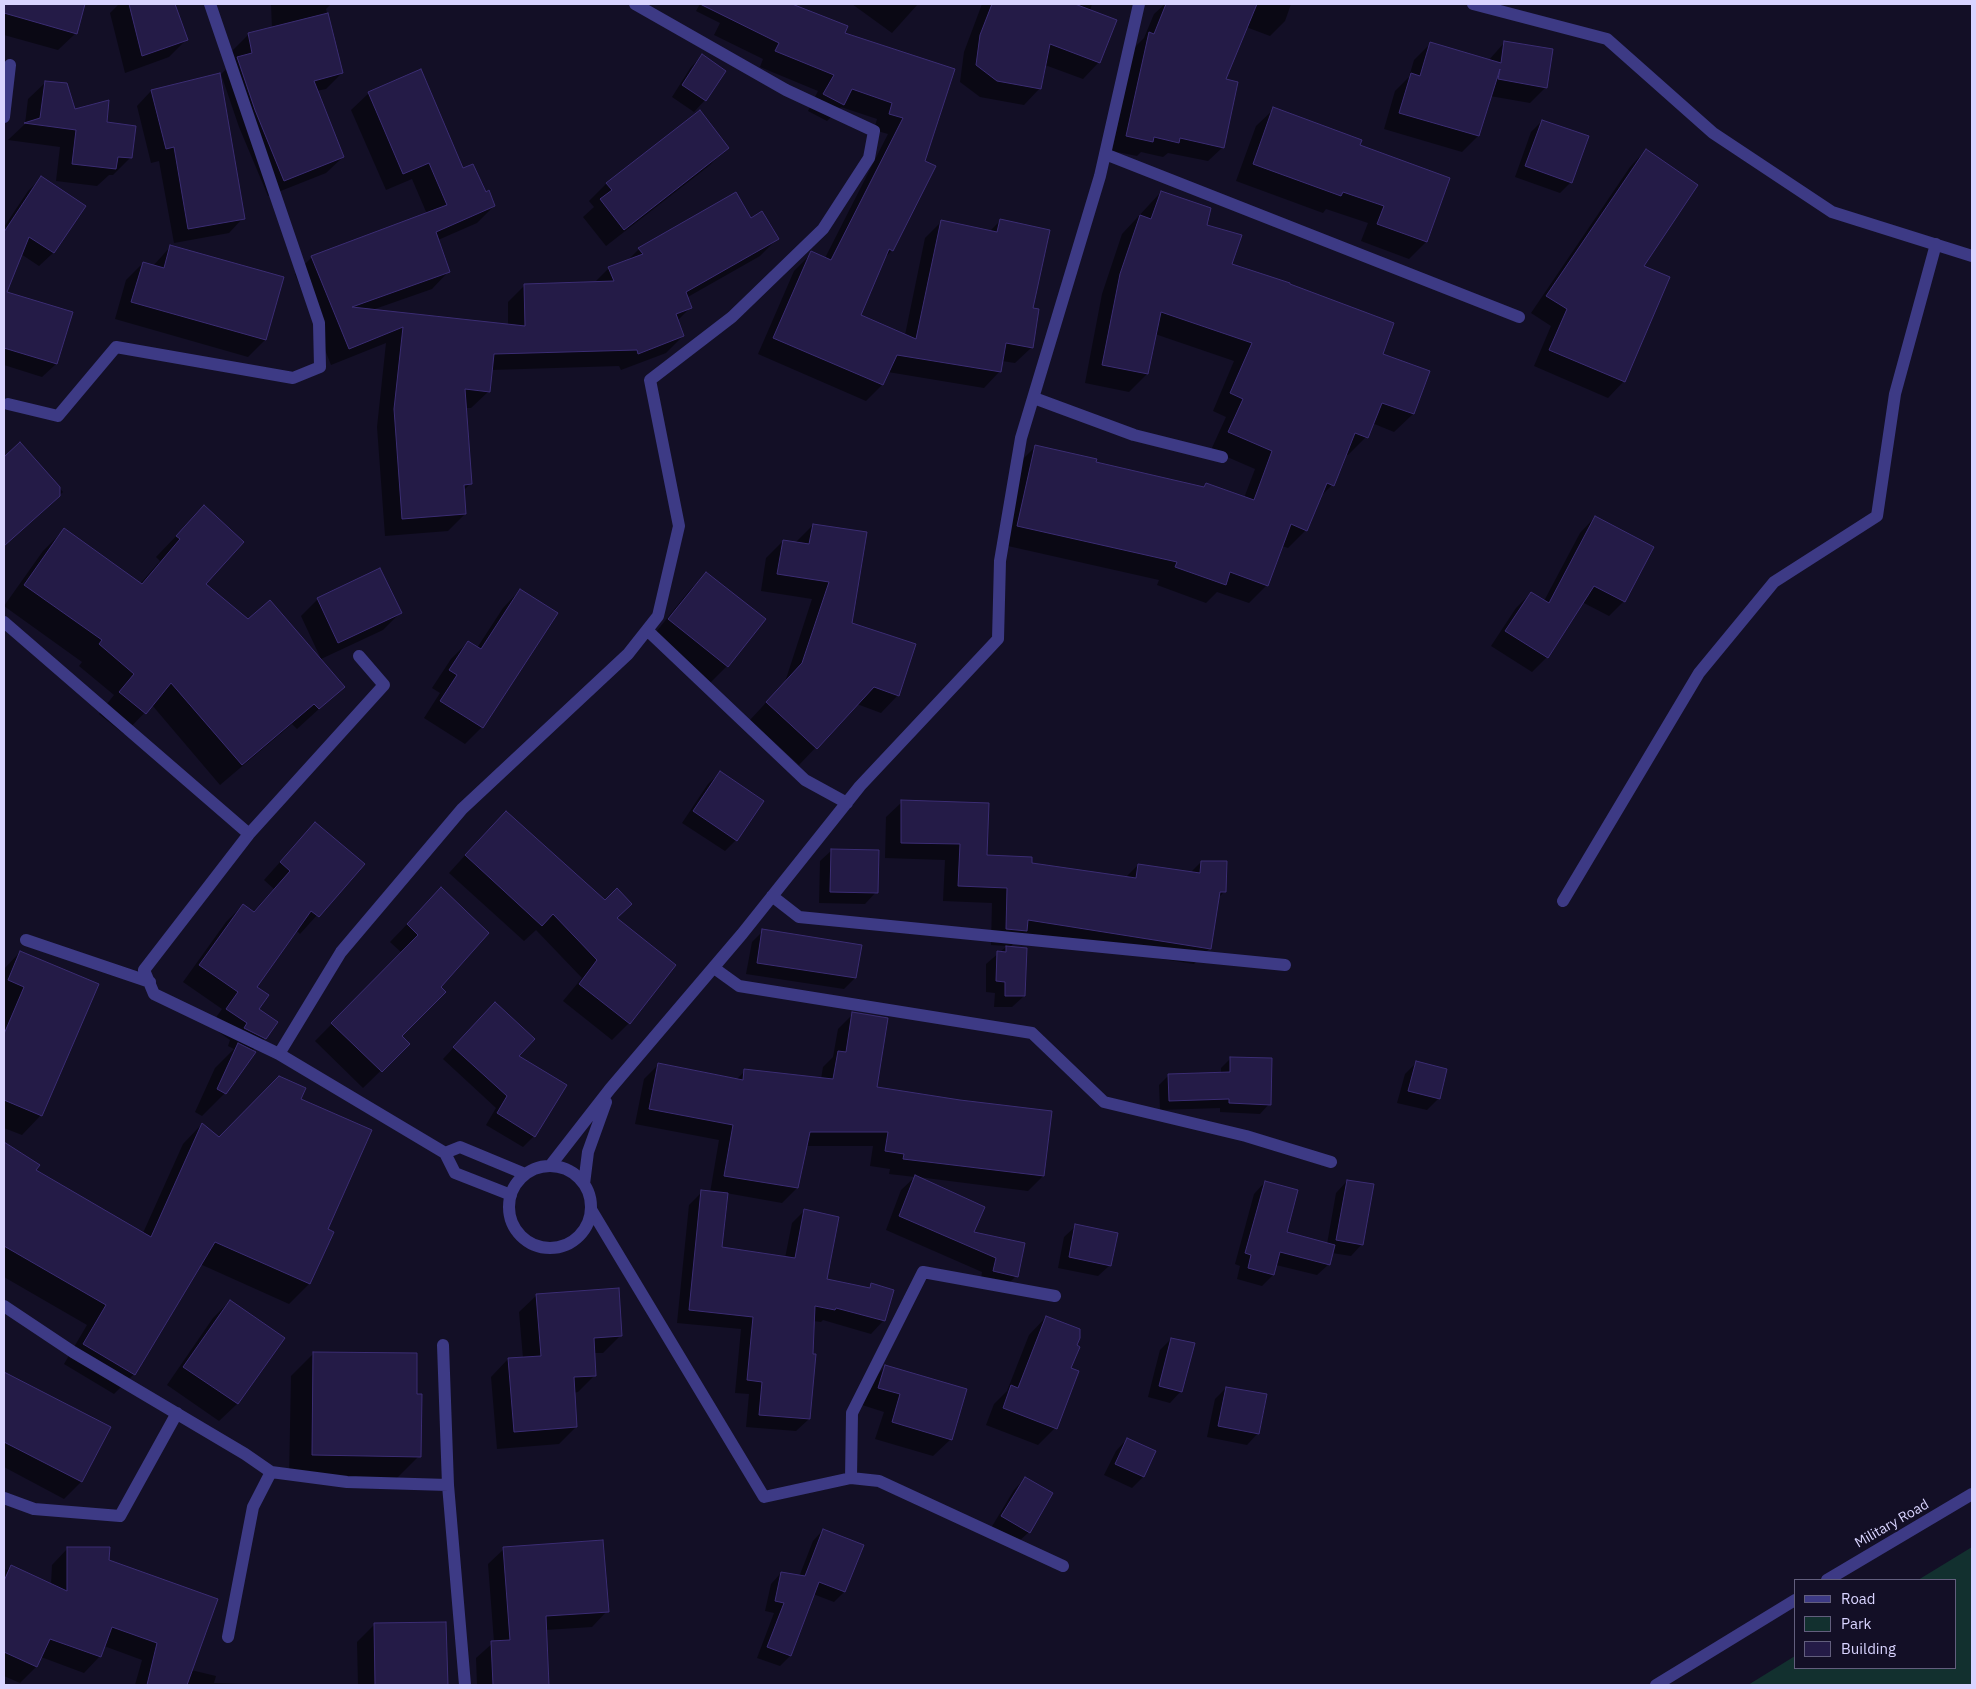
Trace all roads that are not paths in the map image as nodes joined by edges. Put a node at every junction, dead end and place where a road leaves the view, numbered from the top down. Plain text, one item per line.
1 (210, 4) edge
2 (635, 4) edge
3 (1140, 4) edge
4 (1473, 4) edge
5 (10, 65) dead end
6 (4, 117) edge
7 (1105, 154) junction
8 (1936, 244) junction
9 (1972, 256) edge
10 (1519, 317) dead end
11 (1034, 398) junction
12 (5, 404) edge
13 (1222, 457) dead end
14 (4, 622) edge
15 (648, 630) junction
16 (359, 656) dead end
17 (847, 803) junction
18 (249, 834) junction
19 (772, 896) junction
20 (1563, 901) dead end
21 (26, 940) dead end
22 (1285, 964) dead end
23 (714, 968) junction
24 (150, 982) junction
25 (279, 1054) junction
26 (610, 1089) junction
27 (445, 1153) junction
28 (1331, 1162) dead end
29 (550, 1166) junction
30 (525, 1174) junction
31 (584, 1184) junction
32 (511, 1196) junction
33 (592, 1211) junction
34 (1055, 1296) dead end
35 (4, 1306) edge
36 (442, 1345) dead end
37 (177, 1413) junction
38 (271, 1472) junction
39 (851, 1478) junction
40 (448, 1485) junction
41 (1972, 1494) edge
42 (4, 1498) edge
43 (1063, 1566) dead end
44 (1828, 1579) edge
45 (1794, 1601) edge
46 (228, 1637) dead end
47 (466, 1685) edge
48 (1656, 1685) edge

1 - 12 street
2 - 15 street
3 - 7 street
4 - 8 street
5 - 6 street
7 - 10 street
7 - 11 street
8 - 9 street
8 - 20 street
11 - 13 street
11 - 17 street
14 - 18 street
15 - 17 street
15 - 25 street
16 - 18 street
17 - 19 street
18 - 24 street
19 - 22 street
19 - 23 street
21 - 24 street
23 - 26 street
23 - 28 street
24 - 25 street
25 - 27 street
26 - 29 street
26 - 31 street
27 - 30 street
27 - 32 street
29 - 30 street
29 - 31 street
30 - 32 street
31 - 33 street
32 - 33 street
33 - 39 street
34 - 39 street
35 - 37 street
36 - 40 street
37 - 38 street
37 - 42 street
38 - 40 street
38 - 46 street
39 - 43 street
40 - 47 street
41 - 44 street, Military Road
45 - 48 street

